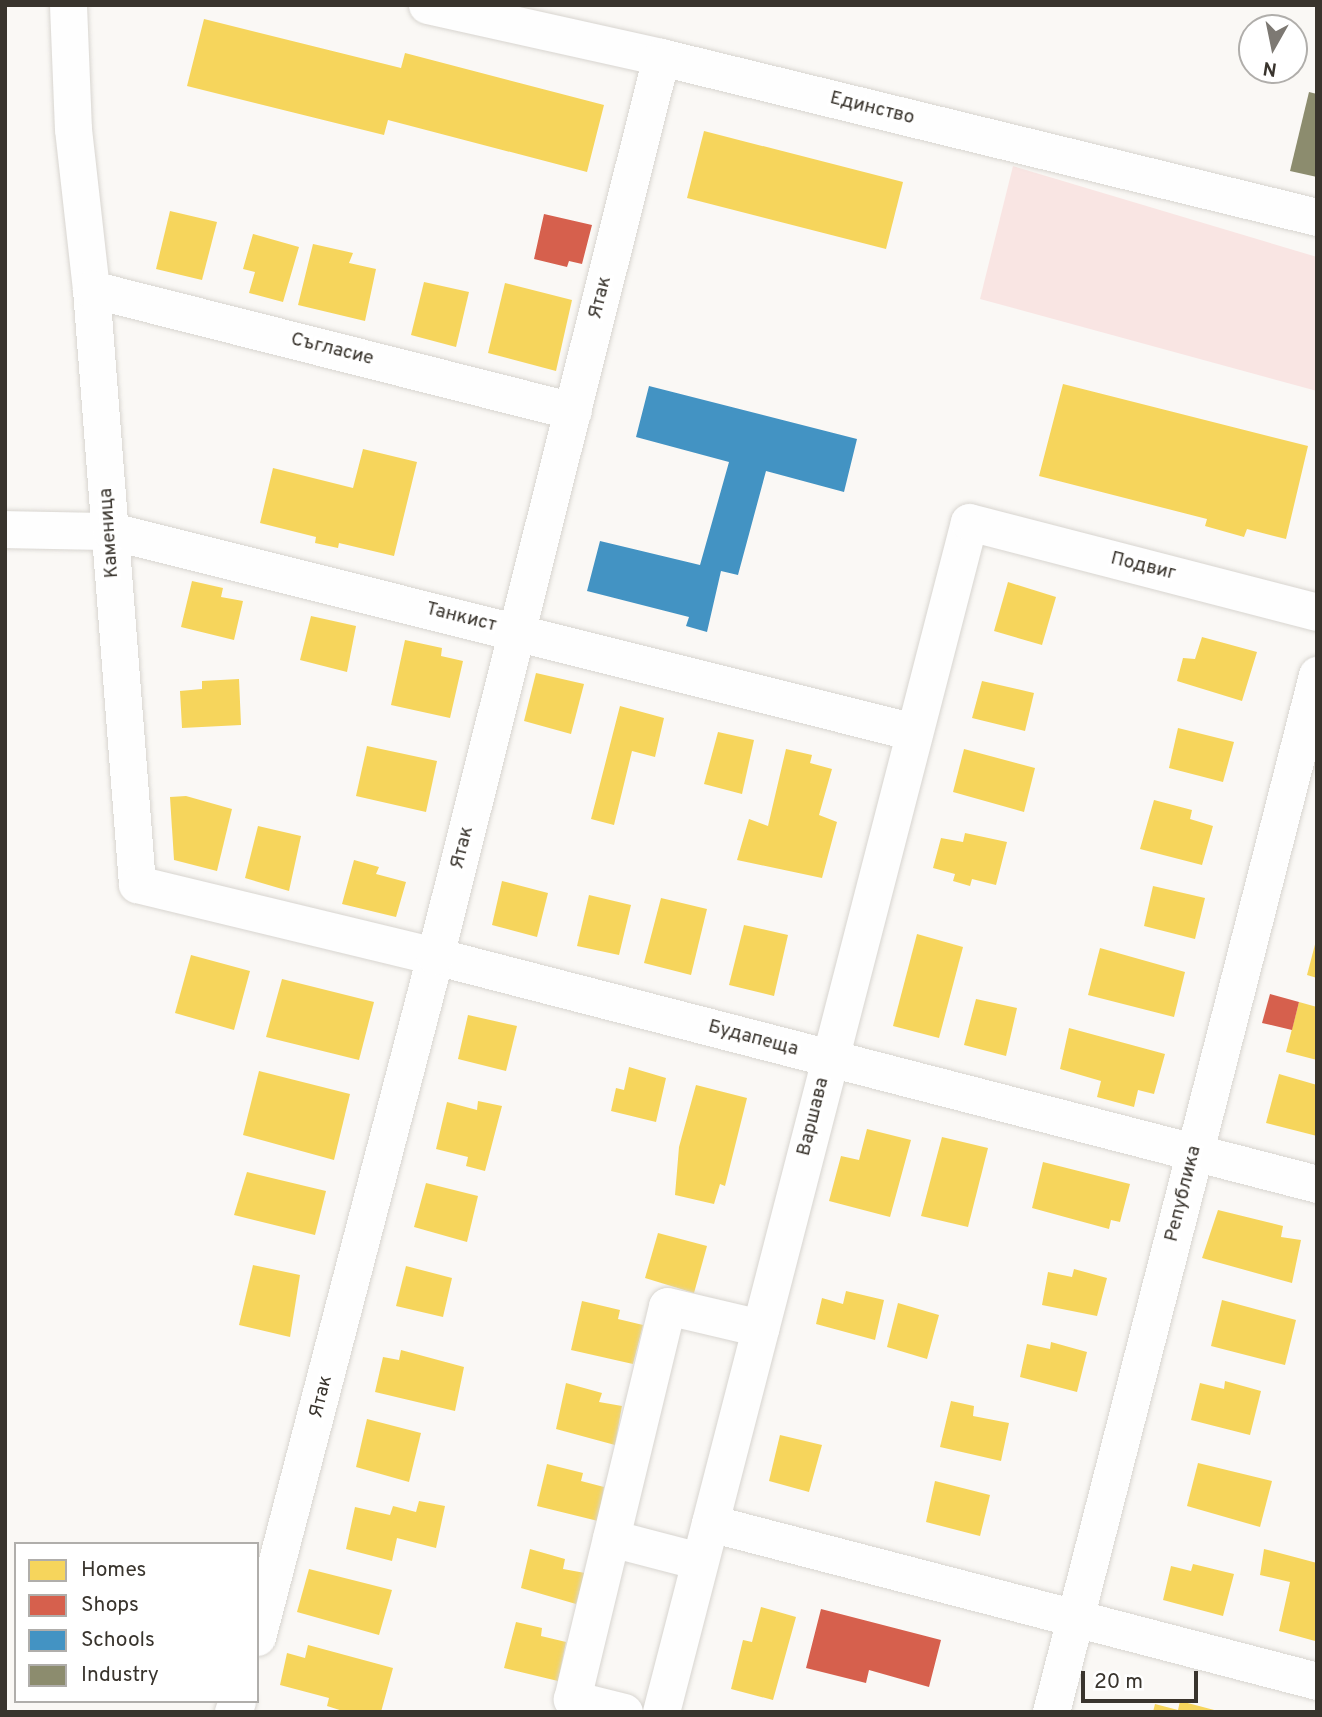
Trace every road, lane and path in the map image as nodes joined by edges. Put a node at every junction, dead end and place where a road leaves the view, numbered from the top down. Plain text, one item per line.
1 (68, 5) edge
2 (427, 5) edge
3 (662, 57) junction
4 (1317, 218) edge
5 (91, 289) junction
6 (573, 411) junction
7 (968, 522) joint
8 (5, 529) edge
9 (111, 531) junction
10 (1317, 612) edge
11 (518, 632) junction
12 (1317, 675) edge
13 (914, 732) junction
14 (310, 928) joint
15 (435, 956) junction
16 (828, 1059) junction
17 (1195, 1152) junction
18 (1317, 1184) edge
19 (760, 1328) junction
20 (710, 1523) junction
21 (611, 1538) junction
22 (699, 1561) junction
23 (1075, 1617) junction
24 (259, 1629) edge
25 (1317, 1681) edge
26 (624, 1712) edge
27 (661, 1712) edge
28 (1051, 1712) edge

1 - 5 street, Каменица
2 - 3 street, Единство
3 - 4 street, Единство
3 - 6 street, Ятак
5 - 6 street, Съгласие
5 - 9 street, Каменица
6 - 11 street, Ятак
7 - 10 street, Подвиг
7 - 13 street, Варшава
8 - 9 street, Танкист
9 - 11 street, Танкист
9 - 14 street, Каменица
11 - 13 street, Танкист
11 - 15 street, Ятак
12 - 17 street, Република
13 - 16 street, Варшава
14 - 15 street, Будапеща
15 - 16 street, Будапеща
15 - 24 street, Ятак
16 - 17 street, Будапеща
16 - 19 street, Варшава
17 - 18 street, Будапеща
17 - 23 street, Република
19 - 20 street, Варшава
19 - 21 street
20 - 22 street, Варшава
20 - 23 street
21 - 22 street
21 - 26 street
22 - 27 street, Варшава
23 - 25 street
23 - 28 street, Република

